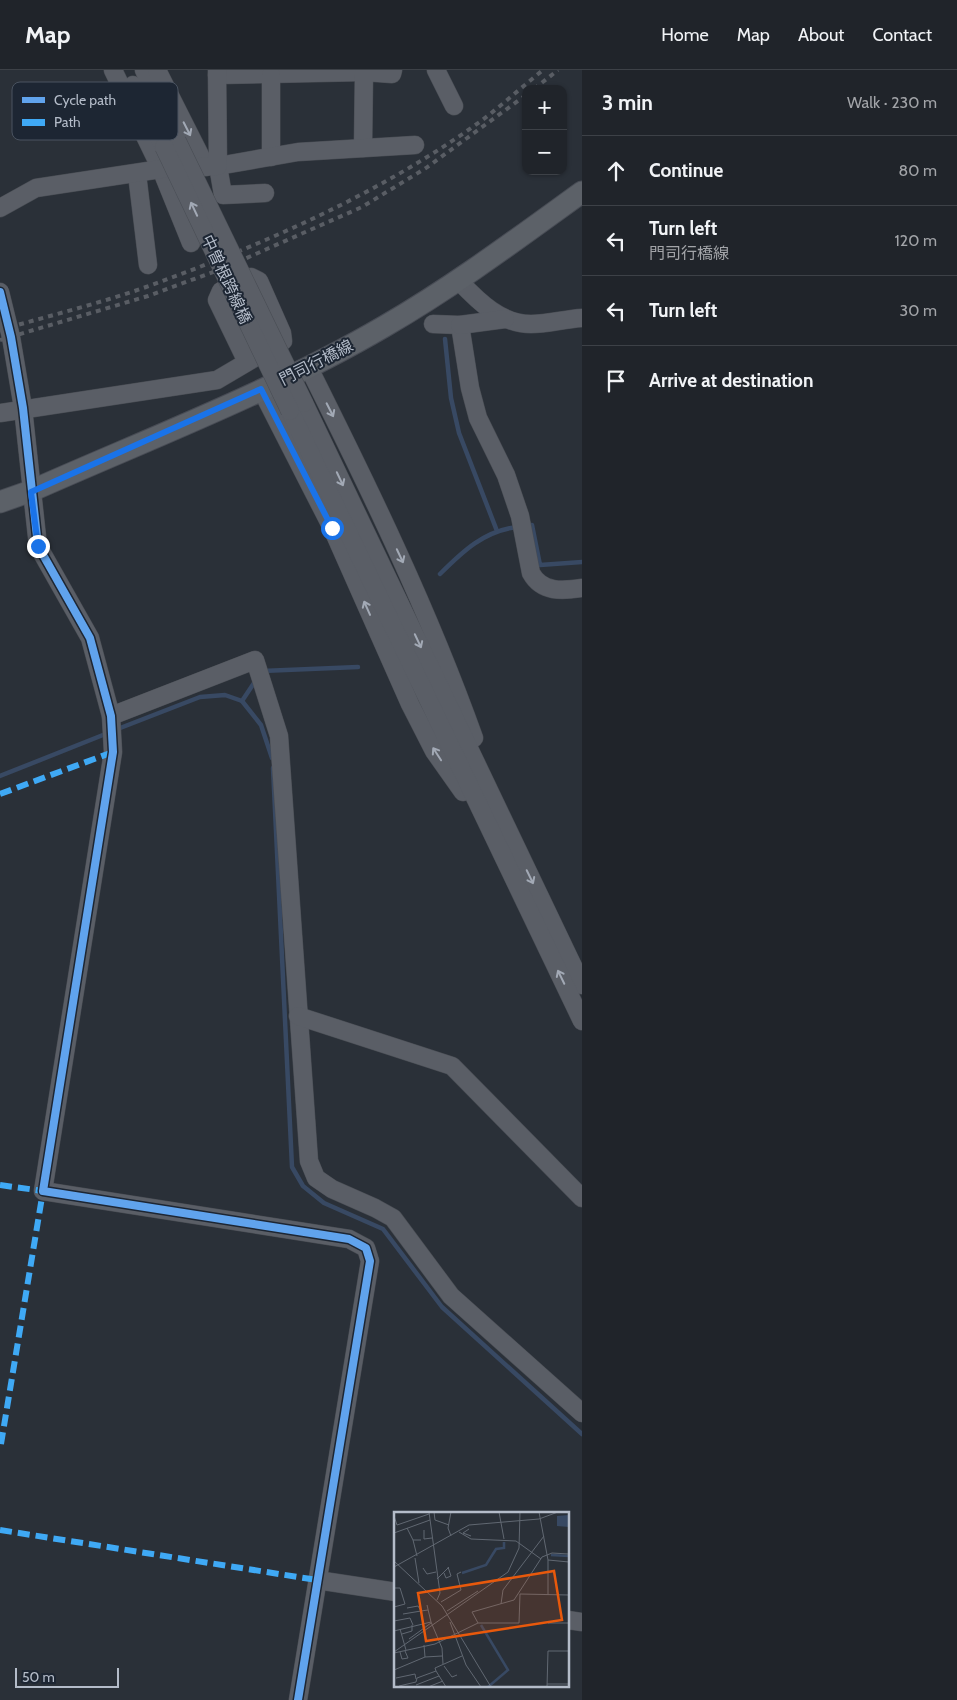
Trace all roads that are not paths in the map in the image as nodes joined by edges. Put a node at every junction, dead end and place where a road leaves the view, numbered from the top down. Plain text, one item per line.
1 (112, 70) edge
2 (126, 70) edge
3 (144, 70) edge
4 (158, 70) edge
5 (393, 70) edge
6 (436, 70) edge
7 (364, 71) edge
8 (217, 73) edge
9 (271, 75) junction
10 (118, 82) edge
11 (133, 82) edge
12 (148, 82) edge
13 (165, 82) edge
14 (178, 106) edge
15 (454, 106) dead end
16 (147, 140) edge
17 (169, 140) edge
18 (170, 140) edge
19 (171, 144) junction
20 (416, 145) dead end
21 (363, 148) junction
22 (271, 157) junction
23 (212, 167) junction
24 (161, 169) junction
25 (138, 174) junction
26 (582, 192) edge
27 (265, 193) dead end
28 (0, 208) edge
29 (191, 243) dead end
30 (148, 265) dead end
31 (459, 281) junction
32 (0, 292) edge
33 (582, 318) edge
34 (505, 320) junction
35 (433, 324) dead end
36 (460, 325) junction
37 (247, 362) junction
38 (308, 366) junction
39 (261, 389) junction
40 (23, 408) junction
41 (0, 413) edge
42 (31, 492) junction
43 (0, 502) edge
44 (582, 588) edge
45 (111, 719) junction
46 (501, 836) junction
47 (582, 985) edge
48 (298, 1016) junction
49 (582, 1021) edge
50 (582, 1198) edge
51 (582, 1413) edge
52 (317, 1580) junction
53 (394, 1592) edge
54 (298, 1700) edge

1 - 10 street
2 - 11 street
3 - 12 street
4 -> 13 street
5 - 7 street
6 - 15 street
7 - 9 street
7 - 21 street
8 - 9 street
8 - 23 street
9 - 22 street
14 -> 23 street
16 - 24 street
17 - 19 street
18 - 19 street
19 - 46 street, 中曽根跨線橋, bridge
20 - 21 street
21 - 22 street
22 - 23 street
23 - 24 street
23 - 27 street
24 - 25 street
24 - 29 street
25 - 28 street
25 - 30 street
26 - 31 main road, 門司行橋線
31 - 34 street
31 - 38 main road, 門司行橋線
32 - 40 street
33 - 34 street
34 - 36 street
35 - 36 street
36 - 44 street
37 - 37 street
37 - 40 street
38 - 39 main road, 門司行橋線
38 -> 46 street
39 - 42 main road, 門司行橋線
46 -> 39 street
40 - 41 street
40 - 42 street
42 - 43 main road, 門司行橋線
42 - 45 street
45 - 48 street
45 - 52 street
46 -> 47 street
49 -> 46 street
48 - 50 street
48 - 51 street
52 - 53 street
52 - 54 street

